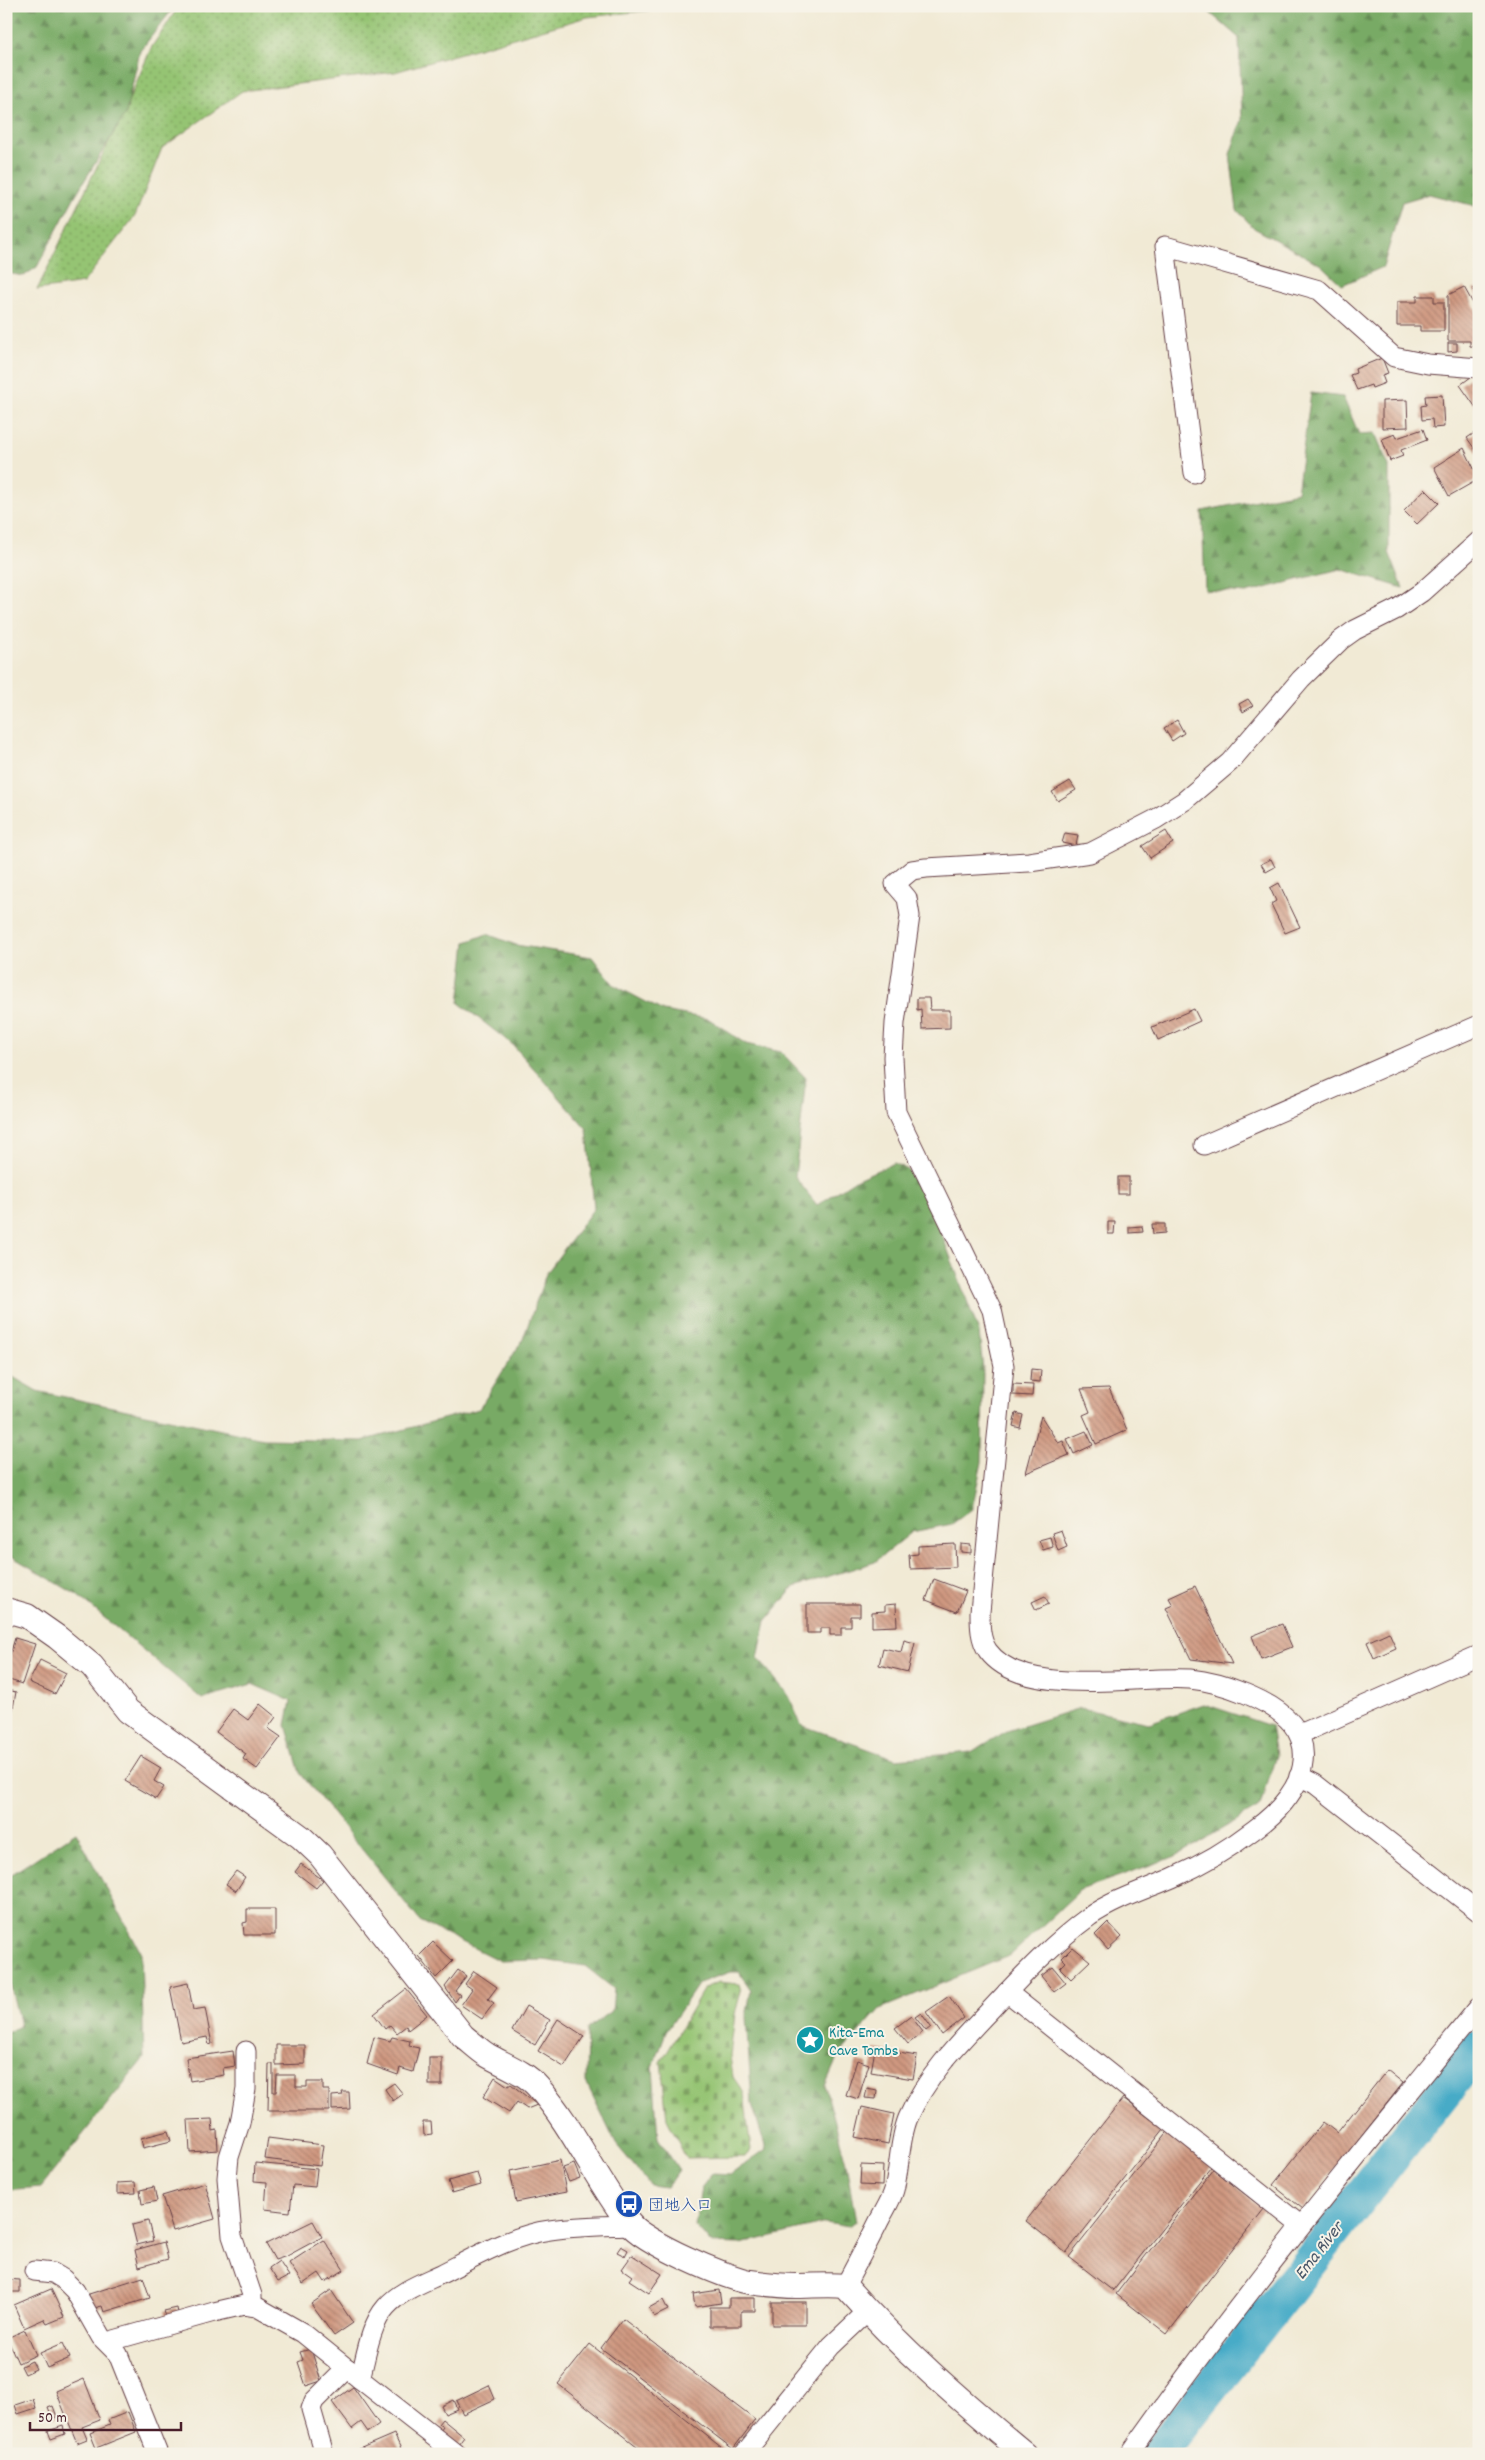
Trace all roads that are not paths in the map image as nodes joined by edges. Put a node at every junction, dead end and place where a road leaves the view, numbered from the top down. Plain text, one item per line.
1 (1479, 368) edge
2 (1194, 473) dead end
3 (1479, 540) edge
4 (1479, 1025) edge
5 (1204, 1145) dead end
6 (6, 1610) edge
7 (1479, 1655) edge
8 (1300, 1734) junction
9 (1299, 1776) junction
10 (1479, 1912) edge
11 (1007, 1992) junction
12 (1479, 2008) edge
13 (246, 2051) dead end
14 (630, 2225) junction
15 (1300, 2225) junction
16 (34, 2271) dead end
17 (845, 2286) junction
18 (252, 2306) junction
19 (867, 2312) junction
20 (108, 2342) junction
21 (353, 2373) junction
22 (158, 2454) edge
23 (324, 2454) edge
24 (456, 2454) edge
25 (744, 2454) edge
26 (1026, 2454) edge
27 (1130, 2454) edge

1 - 2 street
3 - 8 street
4 - 5 street
6 - 14 street
7 - 8 street
8 - 9 street
9 - 10 street
9 - 11 street
11 - 15 street
11 - 17 street
12 - 15 street
13 - 18 street
14 - 17 street
14 - 21 street
15 - 27 street
16 - 20 street
17 - 19 street
18 - 20 street
18 - 21 street
19 - 25 street
19 - 26 street
20 - 22 street
21 - 23 street
21 - 24 street

